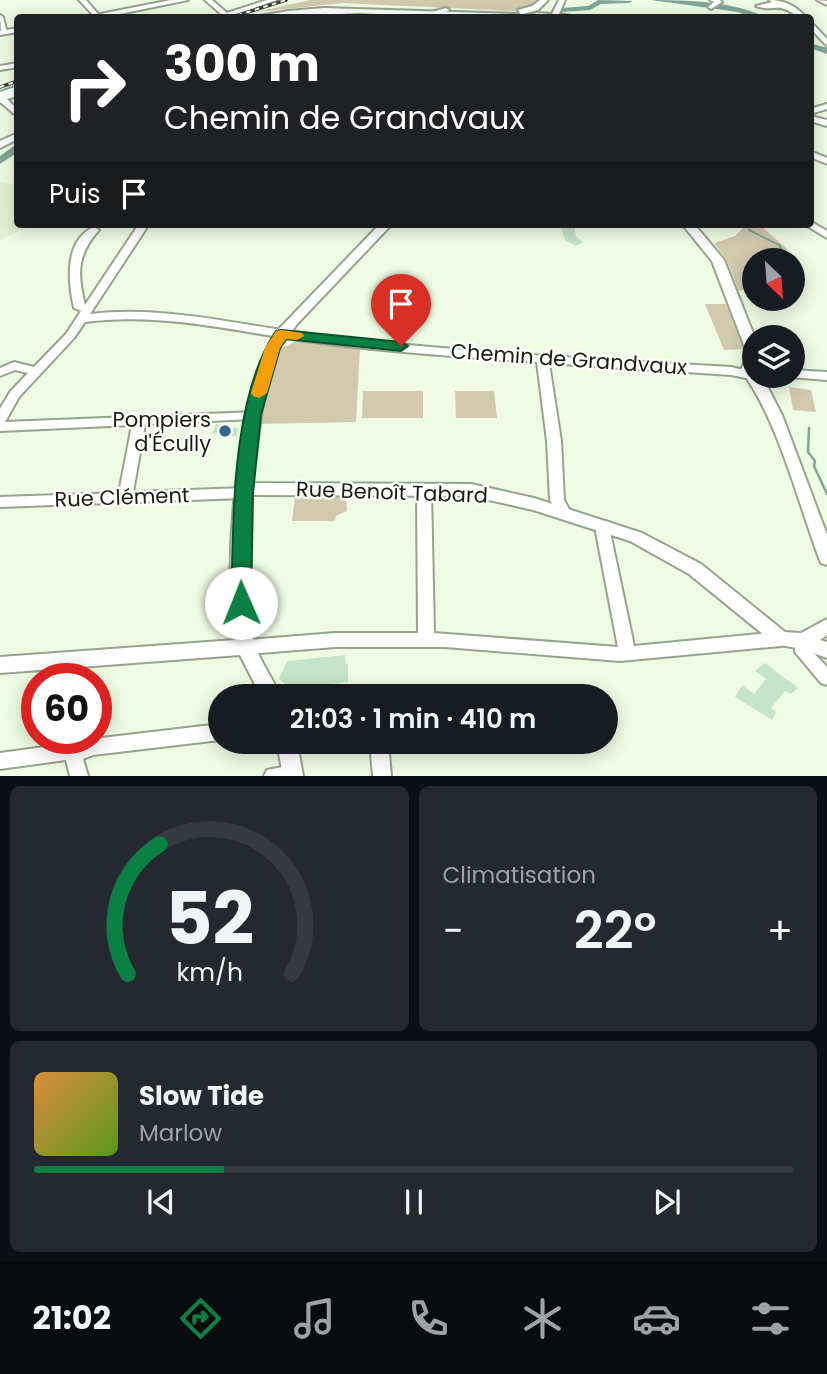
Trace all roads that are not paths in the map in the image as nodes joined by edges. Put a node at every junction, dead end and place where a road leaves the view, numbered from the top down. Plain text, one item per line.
1 (82, 0) edge
2 (184, 0) edge
3 (208, 0) edge
4 (274, 0) edge
5 (772, 0) edge
6 (803, 0) edge
7 (820, 0) edge
8 (172, 1) edge
9 (781, 3) junction
10 (827, 3) edge
11 (759, 6) dead end
12 (792, 8) junction
13 (437, 12) junction
14 (342, 13) edge
15 (486, 13) junction
16 (532, 13) edge
17 (95, 14) joint
18 (225, 14) edge
19 (229, 14) edge
20 (273, 14) edge
21 (415, 14) edge
22 (468, 14) edge
23 (493, 14) edge
24 (799, 14) edge
25 (0, 17) edge
26 (814, 27) edge
27 (2, 31) edge
28 (827, 44) edge
29 (0, 97) edge
30 (14, 111) edge
31 (141, 228) edge
32 (382, 228) edge
33 (691, 228) edge
34 (94, 230) dead end
35 (83, 314) junction
36 (282, 334) junction
37 (742, 343) edge
38 (543, 359) junction
39 (742, 367) edge
40 (37, 370) junction
41 (0, 372) edge
42 (827, 376) edge
43 (805, 377) edge
44 (761, 388) edge
45 (778, 388) edge
46 (769, 401) junction
47 (253, 415) junction
48 (139, 420) junction
49 (0, 421) edge
50 (0, 427) edge
51 (249, 490) junction
52 (424, 490) junction
53 (125, 498) junction
54 (0, 502) edge
55 (558, 508) junction
56 (604, 526) junction
57 (827, 558) edge
58 (827, 626) edge
59 (781, 639) junction
60 (426, 640) junction
61 (803, 641) junction
62 (247, 647) junction
63 (827, 650) edge
64 (627, 653) junction
65 (0, 665) edge
66 (827, 678) edge
67 (265, 684) edge
68 (208, 733) edge
69 (112, 745) edge
70 (51, 754) edge
71 (73, 754) edge
72 (287, 754) edge
73 (380, 754) edge
74 (0, 761) edge
75 (79, 775) edge
76 (286, 775) edge
77 (382, 775) edge

1 - 17 street
2 - 8 main road
3 - 18 street
4 - 19 street
5 - 9 street
6 - 12 street
7 - 10 street
8 - 17 main road
9 - 11 street
9 - 12 street
12 - 24 street
13 - 14 main road
13 - 15 main road
13 - 21 street
13 - 22 main road
14 - 20 main road
15 - 16 main road
15 - 23 main road
25 - 27 street
26 - 28 street
29 - 30 street
31 - 35 street
32 - 36 main road
33 - 37 main road
34 - 35 street
35 - 36 street, Chemin de Grandvaux
35 - 40 street
36 - 38 street, Chemin de Grandvaux
36 - 47 main road
38 - 39 street, Chemin de Grandvaux
38 - 55 street
40 - 41 street
40 - 49 street
42 - 43 street
44 - 46 main road
45 - 46 main road
46 - 57 main road
47 - 48 street
47 - 51 main road
48 - 50 street
48 - 53 street
51 - 52 main road, Rue Benoît Tabard
51 - 53 street, Rue Clément
51 - 62 main road
52 - 55 main road, Rue Benoît Tabard
52 - 60 street
53 - 54 street, Rue Clément
55 - 56 main road, Rue Benoît Tabard
56 - 59 main road, Rue Benoît Tabard
56 - 64 street
58 - 61 main road
59 - 61 main road
59 - 64 street
60 - 62 street
60 - 64 street
61 - 63 main road
61 - 66 street
62 - 65 main road
62 - 67 main road
68 - 69 street
70 - 74 street
71 - 75 street
72 - 76 main road
73 - 77 street

